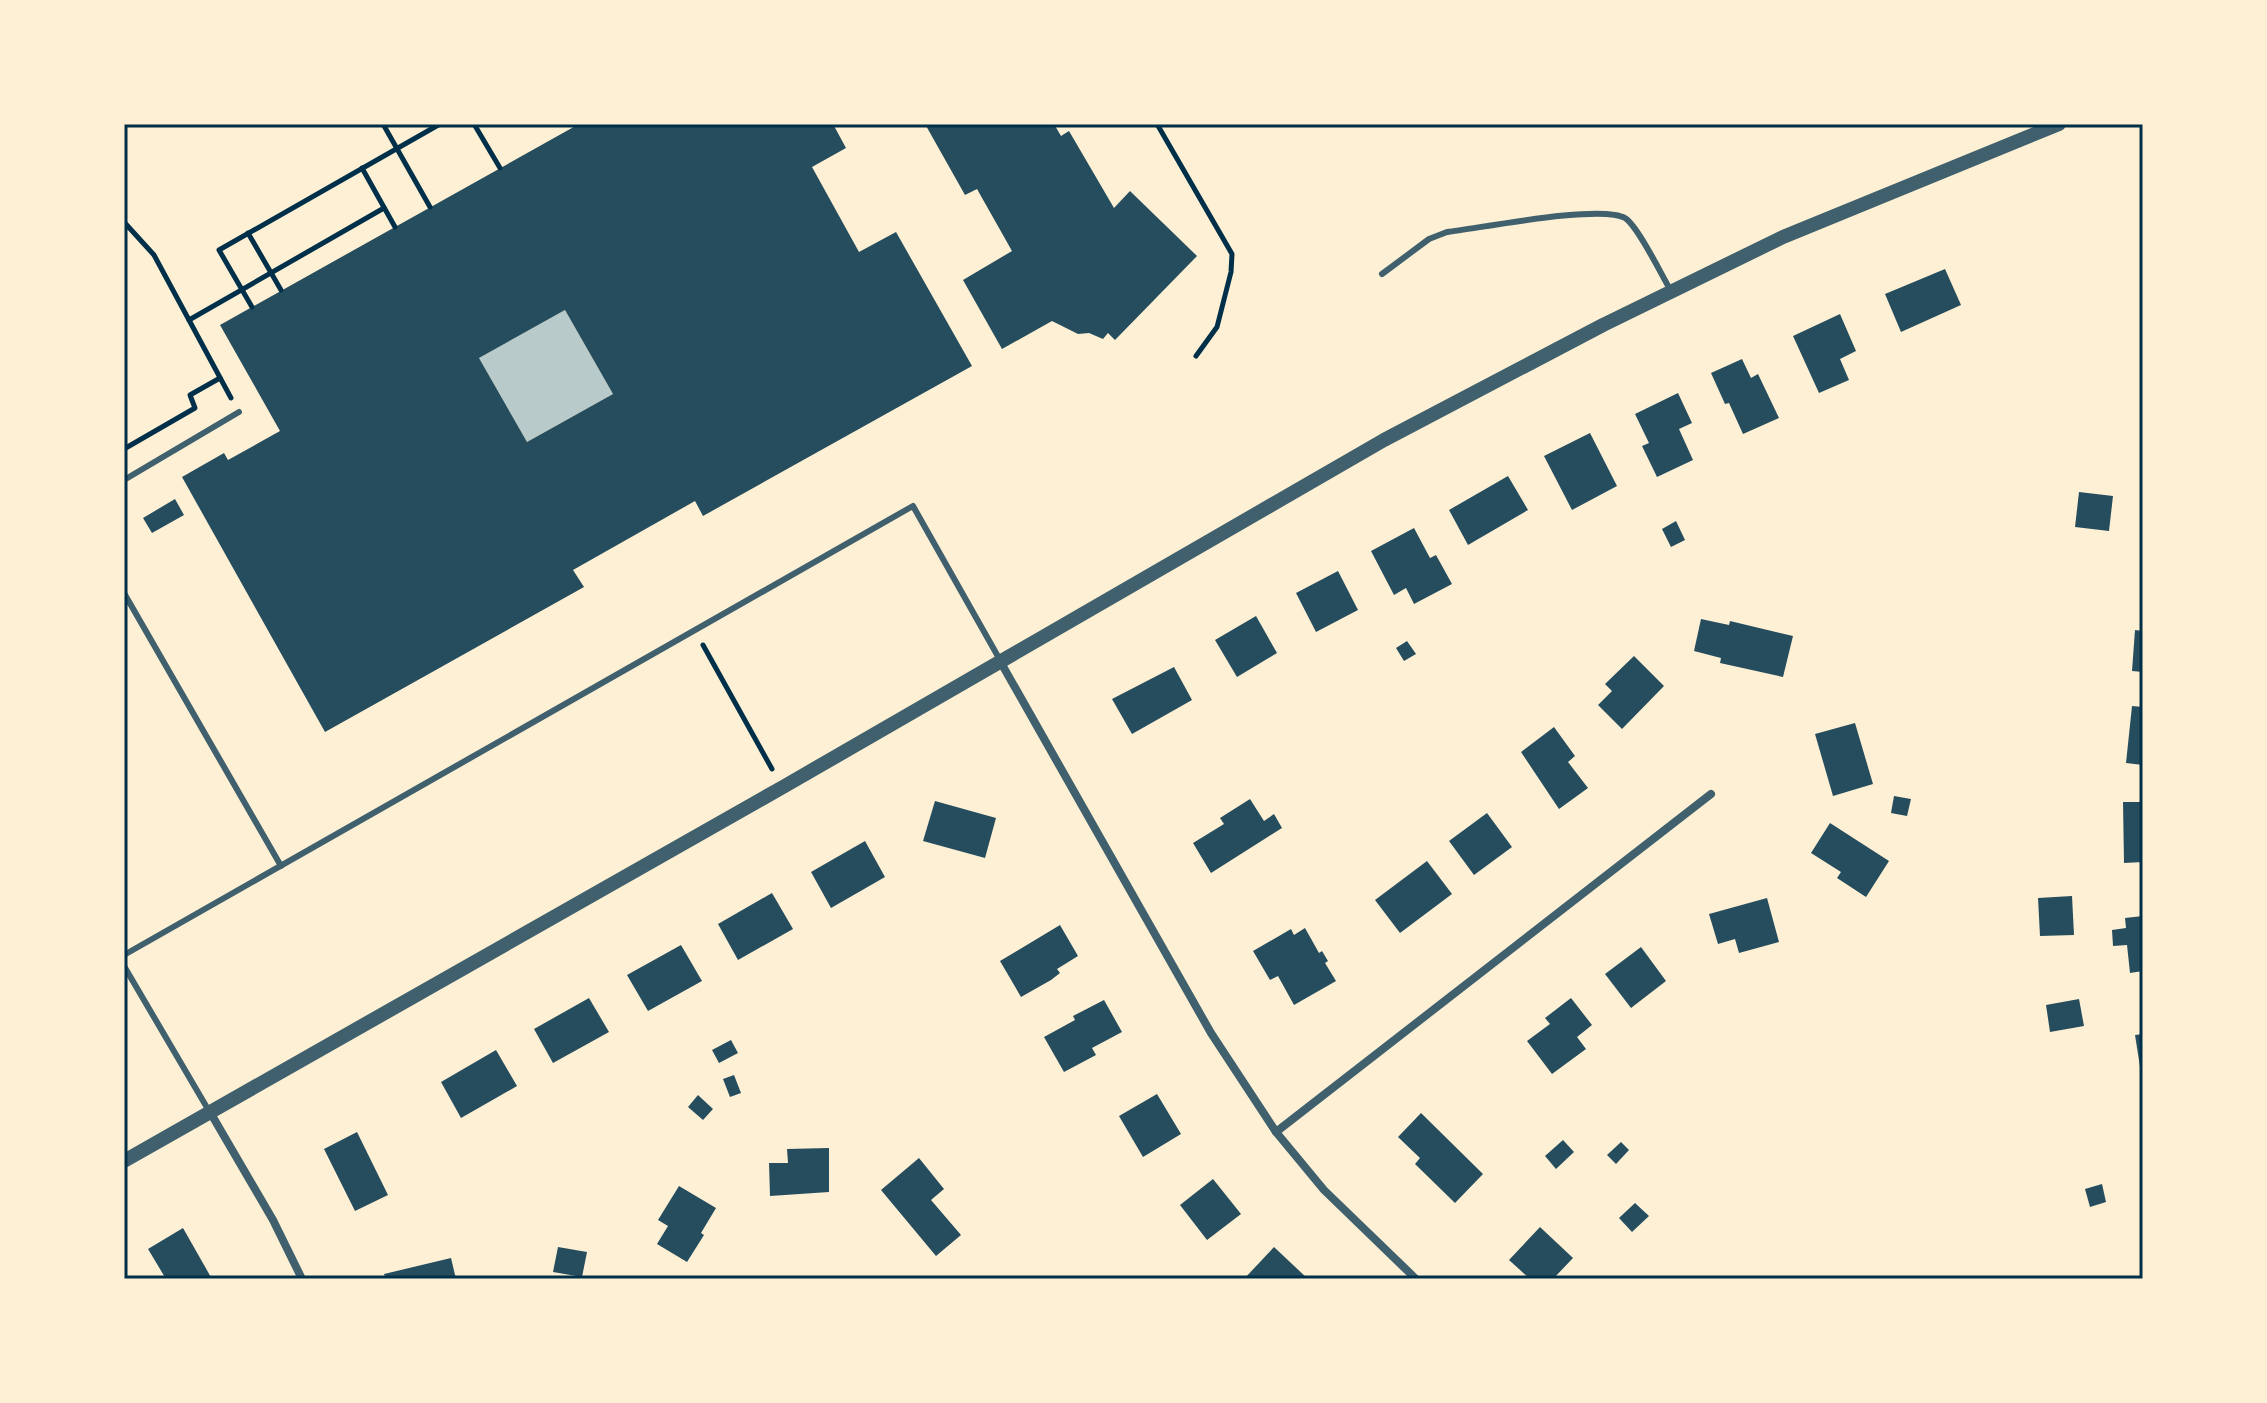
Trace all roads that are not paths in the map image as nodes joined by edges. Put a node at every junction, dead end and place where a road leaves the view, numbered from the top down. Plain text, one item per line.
1 (2059, 124) edge
2 (1382, 274) dead end
3 (1671, 291) junction
4 (239, 412) road end
5 (124, 480) edge
6 (124, 593) edge
7 (1000, 660) junction
8 (1711, 794) dead end
9 (281, 866) junction
10 (124, 955) edge
11 (124, 966) edge
12 (210, 1112) junction
13 (1276, 1132) junction
14 (124, 1161) edge
15 (302, 1279) edge
16 (1416, 1279) edge

1 - 3 street
2 - 3 lane
3 - 7 street
4 - 5 lane
6 - 9 lane
7 - 9 lane
7 - 12 street
7 - 13 street
8 - 13 street
9 - 10 lane
11 - 12 lane
12 - 14 street
12 - 15 street
13 - 16 street

